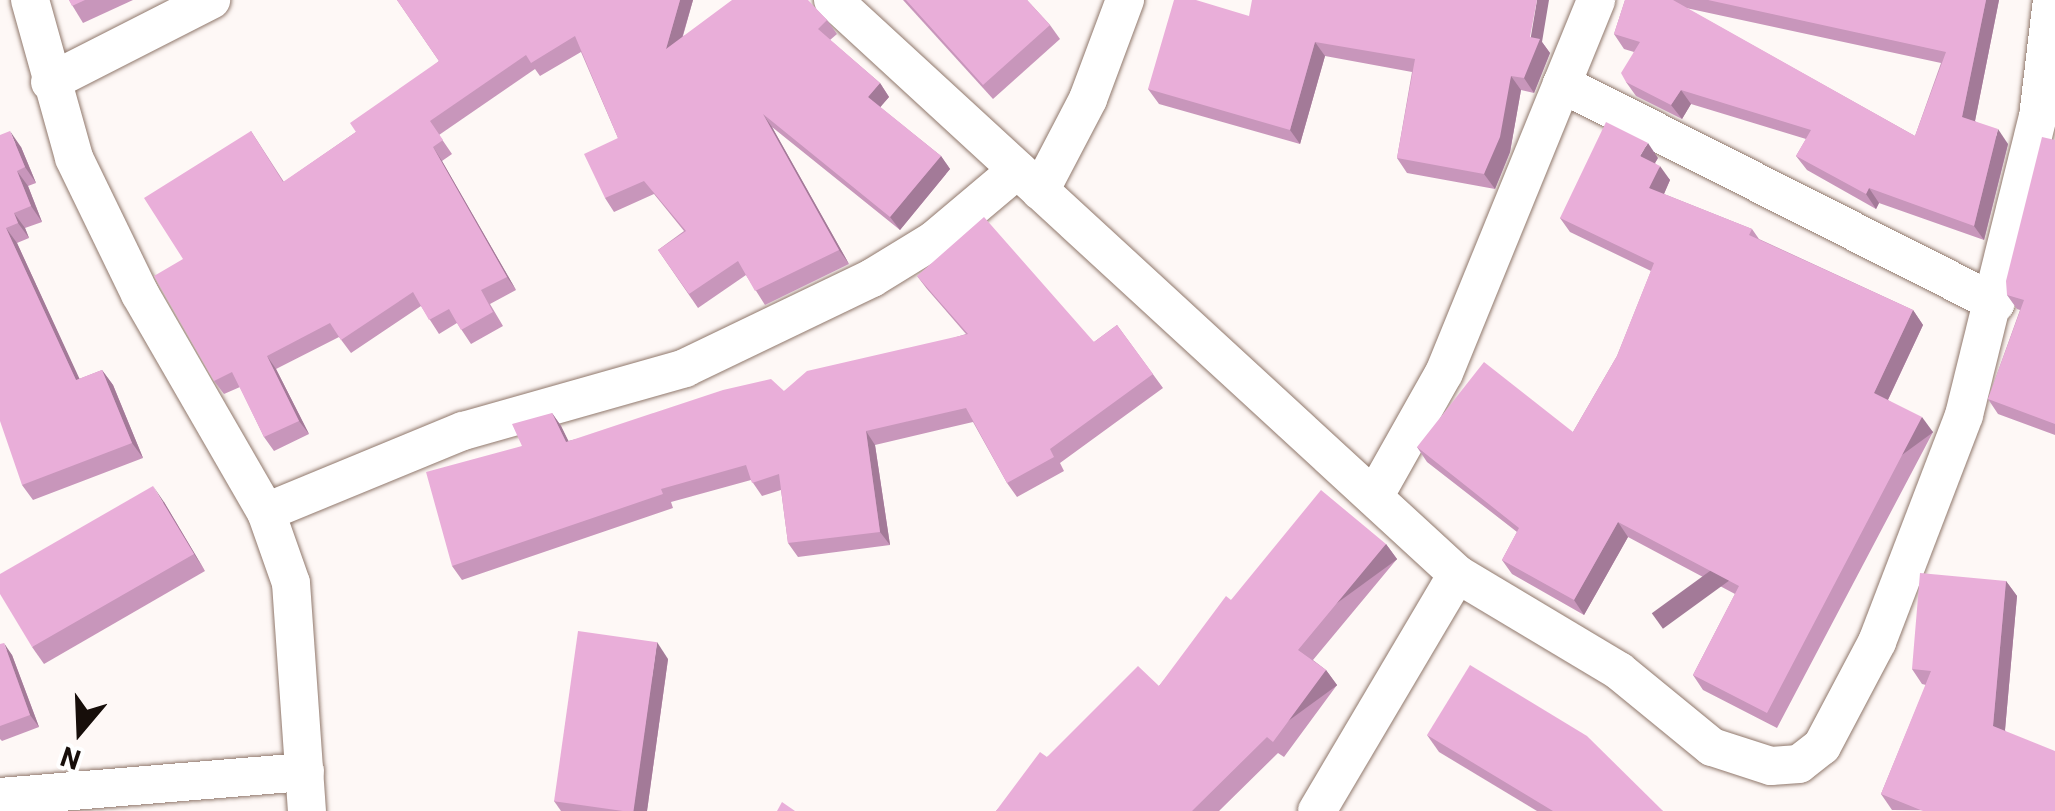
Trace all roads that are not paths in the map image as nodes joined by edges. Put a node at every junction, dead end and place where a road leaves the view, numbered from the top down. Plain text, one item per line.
1 (30, 0) edge
2 (211, 0) edge
3 (833, 0) edge
4 (1125, 0) edge
5 (1596, 0) edge
6 (2052, 0) edge
7 (2049, 79) edge
8 (50, 82) junction
9 (1562, 84) junction
10 (1028, 181) junction
11 (1996, 303) junction
12 (1374, 498) junction
13 (266, 512) junction
14 (1457, 574) junction
15 (305, 772) junction
16 (0, 797) edge
17 (307, 811) edge
18 (1317, 811) edge

1 - 8 street
2 - 8 street
3 - 10 street
4 - 10 street
5 - 9 street
6 - 7 street
7 - 11 street
8 - 13 street
9 - 11 street
9 - 12 street
10 - 12 street
10 - 13 street
11 - 14 street
12 - 14 street
13 - 15 street
14 - 18 street
15 - 16 street
15 - 17 street

